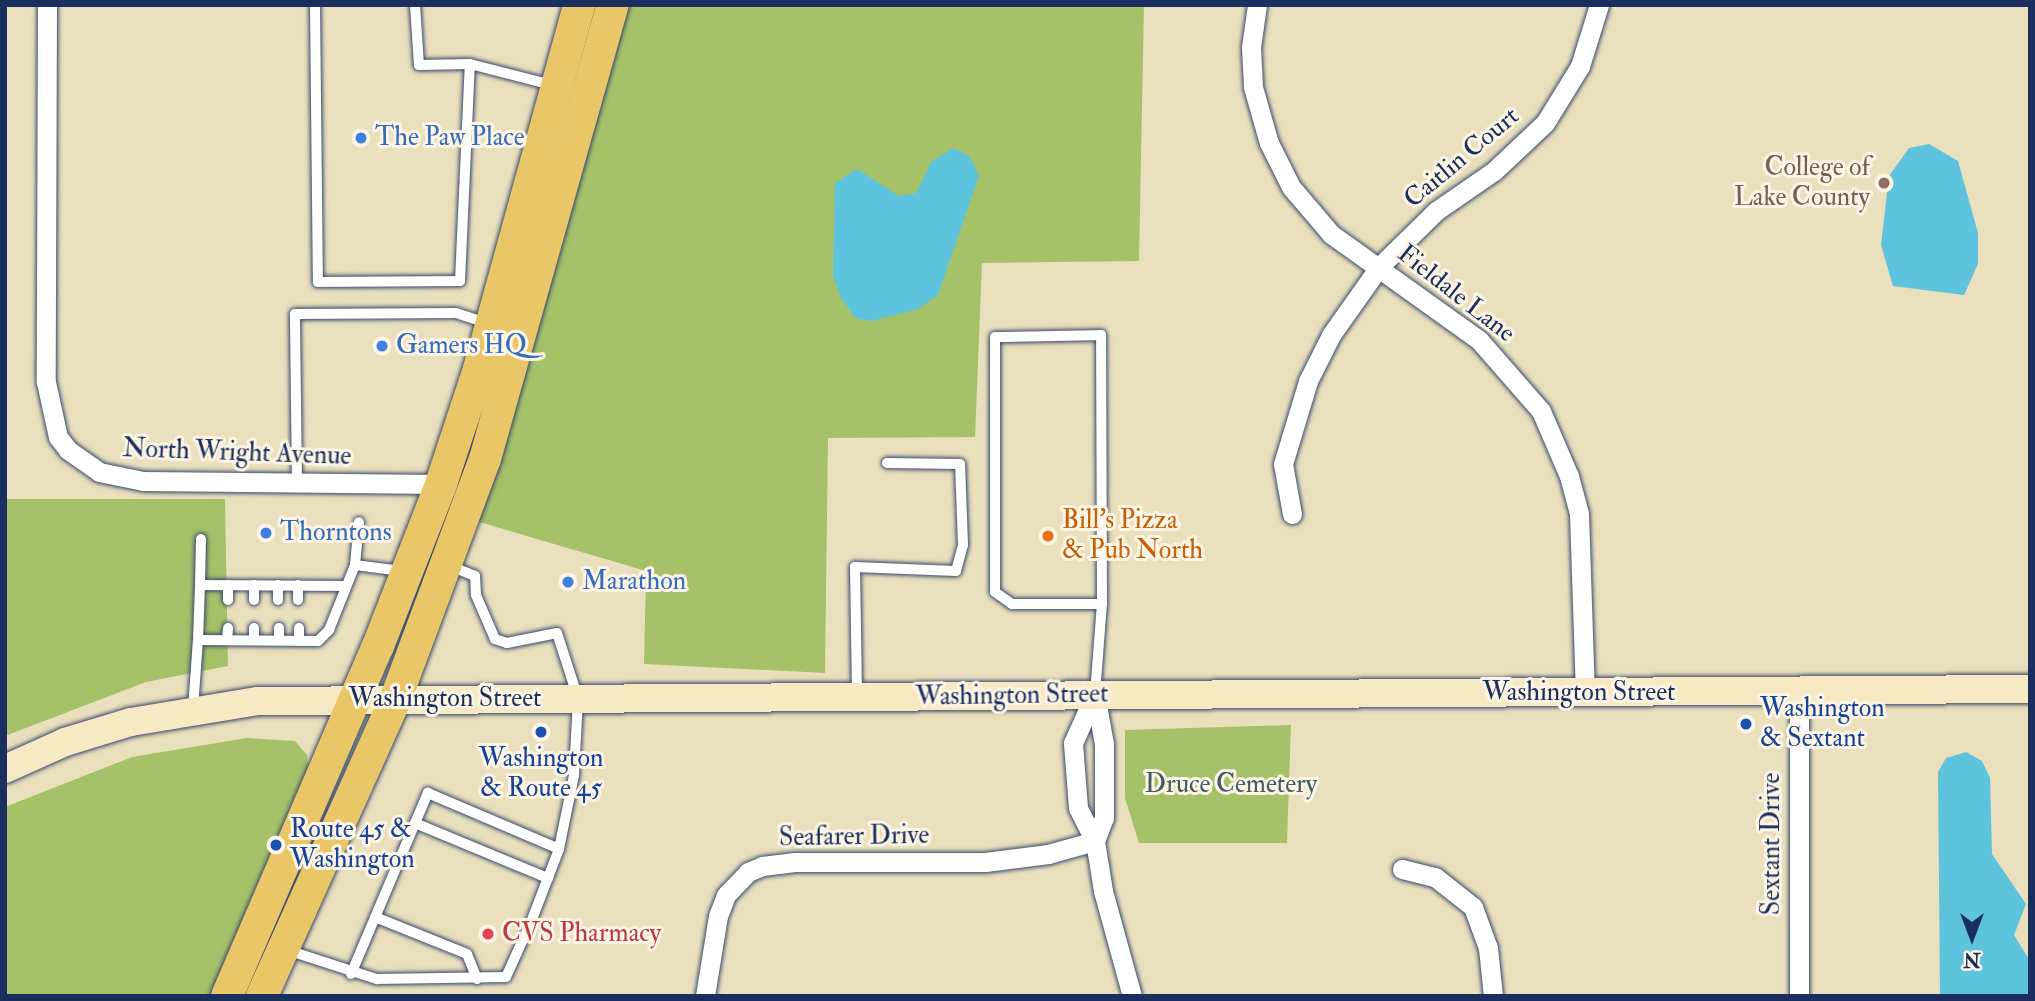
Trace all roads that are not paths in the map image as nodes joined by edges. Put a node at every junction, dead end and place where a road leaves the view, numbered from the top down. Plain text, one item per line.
1 (47, 5) edge
2 (315, 5) edge
3 (415, 5) edge
4 (579, 5) edge
5 (613, 5) edge
6 (1257, 5) edge
7 (1599, 5) edge
8 (470, 64) junction
9 (558, 87) junction
10 (1379, 267) junction
11 (492, 324) junction
12 (887, 463) dead end
13 (297, 484) junction
14 (441, 484) junction
15 (1292, 514) dead end
16 (359, 522) dead end
17 (201, 539) dead end
18 (355, 565) junction
19 (446, 565) junction
20 (408, 572) junction
21 (200, 585) junction
22 (228, 585) junction
23 (254, 585) junction
24 (278, 585) junction
25 (299, 585) junction
26 (345, 586) junction
27 (228, 600) dead end
28 (254, 600) dead end
29 (278, 600) dead end
30 (298, 600) dead end
31 (1102, 604) junction
32 (228, 628) dead end
33 (254, 628) dead end
34 (279, 628) dead end
35 (299, 628) dead end
36 (198, 640) junction
37 (227, 640) junction
38 (254, 640) junction
39 (279, 640) junction
40 (299, 641) junction
41 (2030, 689) edge
42 (1799, 692) junction
43 (1585, 693) junction
44 (1095, 694) junction
45 (356, 698) junction
46 (396, 698) junction
47 (578, 698) junction
48 (857, 698) junction
49 (193, 709) junction
50 (5, 769) edge
51 (415, 823) junction
52 (1094, 841) junction
53 (559, 849) junction
54 (1402, 869) dead end
55 (548, 877) junction
56 (375, 917) junction
57 (284, 948) junction
58 (351, 974) junction
59 (477, 979) junction
60 (227, 996) edge
61 (262, 996) edge
62 (705, 996) edge
63 (1132, 996) edge
64 (1493, 996) edge
65 (1799, 996) edge

1 - 13 street, North Wright Avenue
2 - 8 lane
3 - 8 lane
4 - 9 main road
5 - 19 main road
6 - 10 street, Fieldale Lane
7 - 10 street, Caitlin Court
8 - 9 lane
9 - 11 main road
10 - 15 street, Caitlin Court
10 - 43 street, Fieldale Lane
11 - 13 lane
11 - 14 main road
12 - 48 lane
13 - 14 street, North Wright Avenue
14 - 20 main road
16 - 18 lane
17 - 21 lane
18 - 20 lane
18 - 26 lane
19 - 46 main road
19 - 47 lane
20 - 45 main road
21 - 22 lane
21 - 36 lane
22 - 23 lane
22 - 27 lane
23 - 24 lane
23 - 28 lane
24 - 25 lane
24 - 29 lane
25 - 26 lane
25 - 30 lane
26 - 40 lane
31 - 31 lane
31 - 44 lane
32 - 37 lane
33 - 38 lane
34 - 39 lane
35 - 40 lane
36 - 37 lane
36 - 49 lane
37 - 38 lane
38 - 39 lane
39 - 40 lane
41 - 42 main road, Washington Street
42 - 43 main road, Washington Street
42 - 65 street, Sextant Drive
43 - 44 main road, Washington Street
44 - 48 main road, Washington Street
44 - 52 street
44 - 52 street
45 - 46 main road, Washington Street
45 - 49 main road, Washington Street
45 - 60 main road
46 - 47 main road, Washington Street
46 - 57 main road
47 - 48 main road, Washington Street
47 - 53 lane
49 - 50 main road, Washington Street
51 - 53 lane
51 - 55 lane
51 - 56 lane
52 - 62 street, Seafarer Drive
52 - 63 street
53 - 55 lane
54 - 64 street
55 - 59 lane
56 - 58 lane
56 - 59 lane
57 - 58 lane
57 - 61 main road
58 - 59 lane

